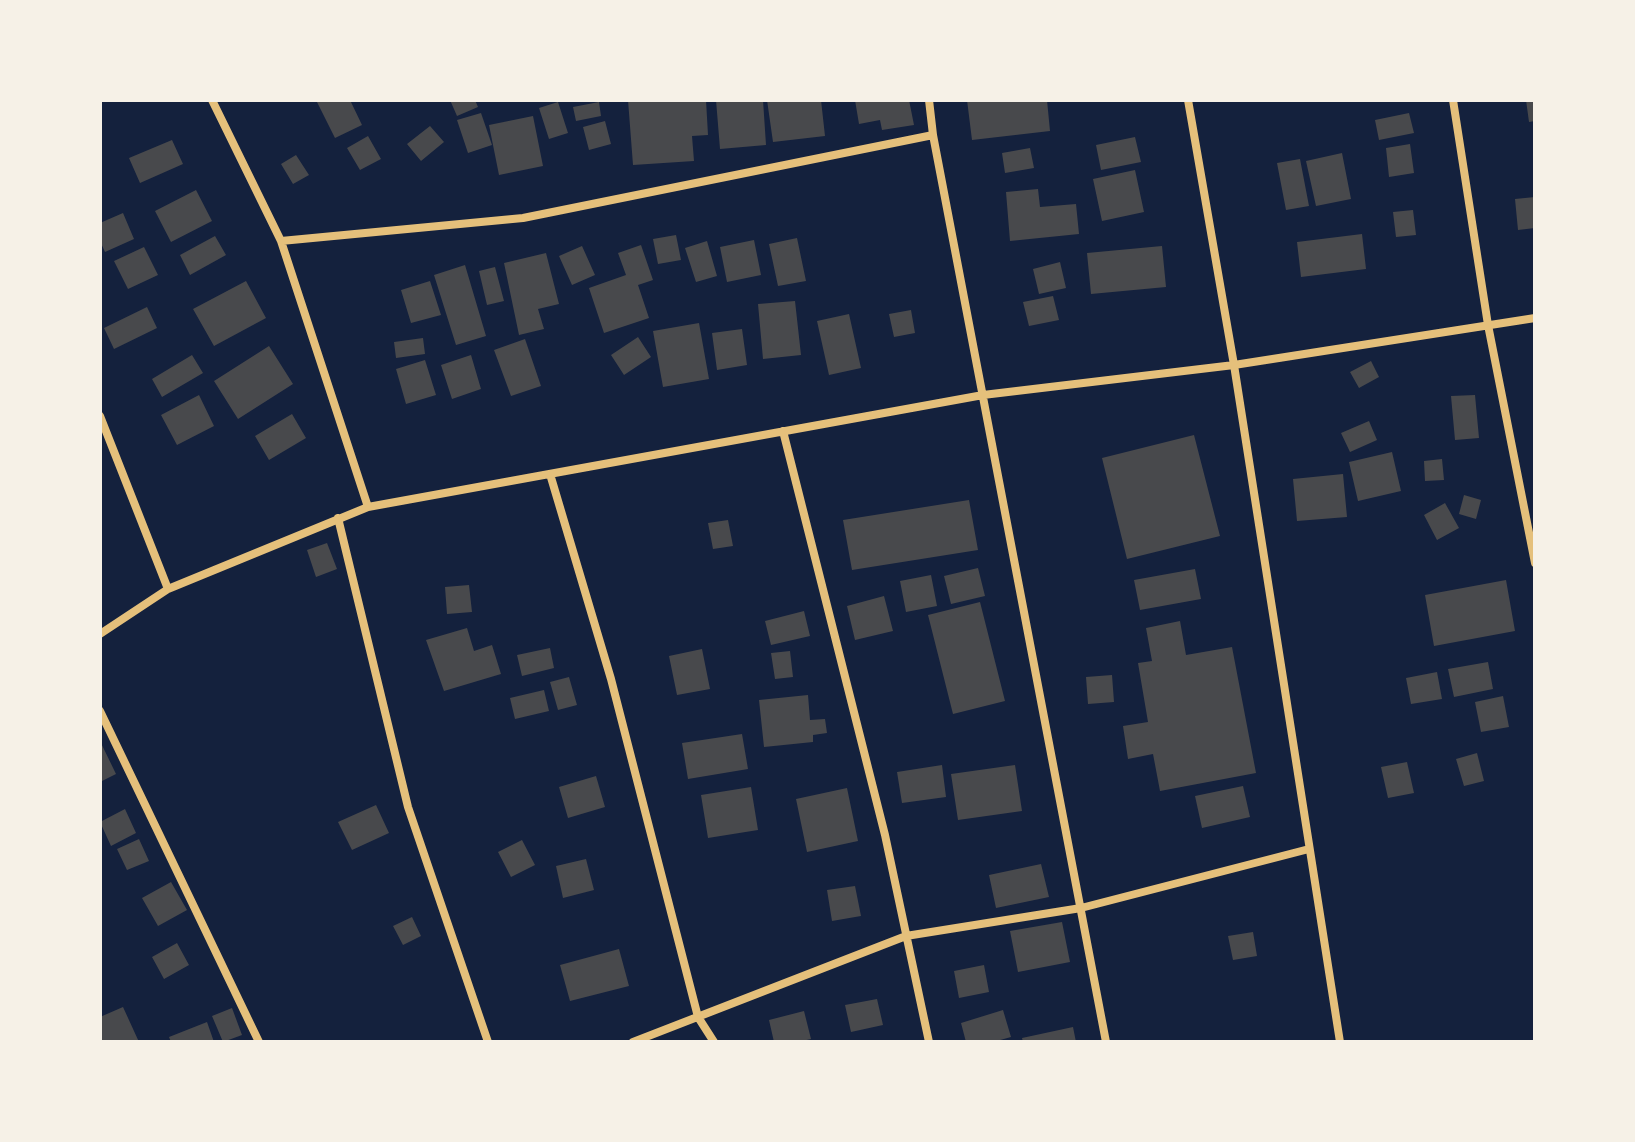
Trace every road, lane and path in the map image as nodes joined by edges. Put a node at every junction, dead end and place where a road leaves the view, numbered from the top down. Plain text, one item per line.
1 (212, 100) edge
2 (929, 100) edge
3 (1188, 100) edge
4 (1453, 100) edge
5 (933, 135) junction
6 (281, 241) junction
7 (1535, 318) edge
8 (1488, 325) junction
9 (1234, 365) junction
10 (983, 395) junction
11 (100, 416) edge
12 (783, 431) junction
13 (550, 474) junction
14 (368, 507) junction
15 (338, 518) junction
16 (1535, 563) edge
17 (168, 589) junction
18 (100, 634) edge
19 (100, 711) edge
20 (1309, 849) junction
21 (1081, 908) junction
22 (906, 936) junction
23 (698, 1017) junction
24 (259, 1042) edge
25 (488, 1042) edge
26 (633, 1042) edge
27 (714, 1042) edge
28 (929, 1042) edge
29 (1106, 1042) edge
30 (1340, 1042) edge

1 - 6 street
2 - 5 street
3 - 9 street
4 - 8 street
5 - 6 street
5 - 10 street
6 - 14 street
7 - 8 street
8 - 9 street
8 - 16 street
9 - 10 street
9 - 20 street
10 - 12 street
10 - 21 street
11 - 17 street
12 - 13 street
12 - 22 street
13 - 14 street
13 - 23 street
14 - 15 street
15 - 17 street
15 - 25 street
17 - 18 street
19 - 24 street
20 - 21 street
20 - 30 street
21 - 22 street
21 - 29 street
22 - 23 street
22 - 28 street
23 - 26 street
23 - 27 street

